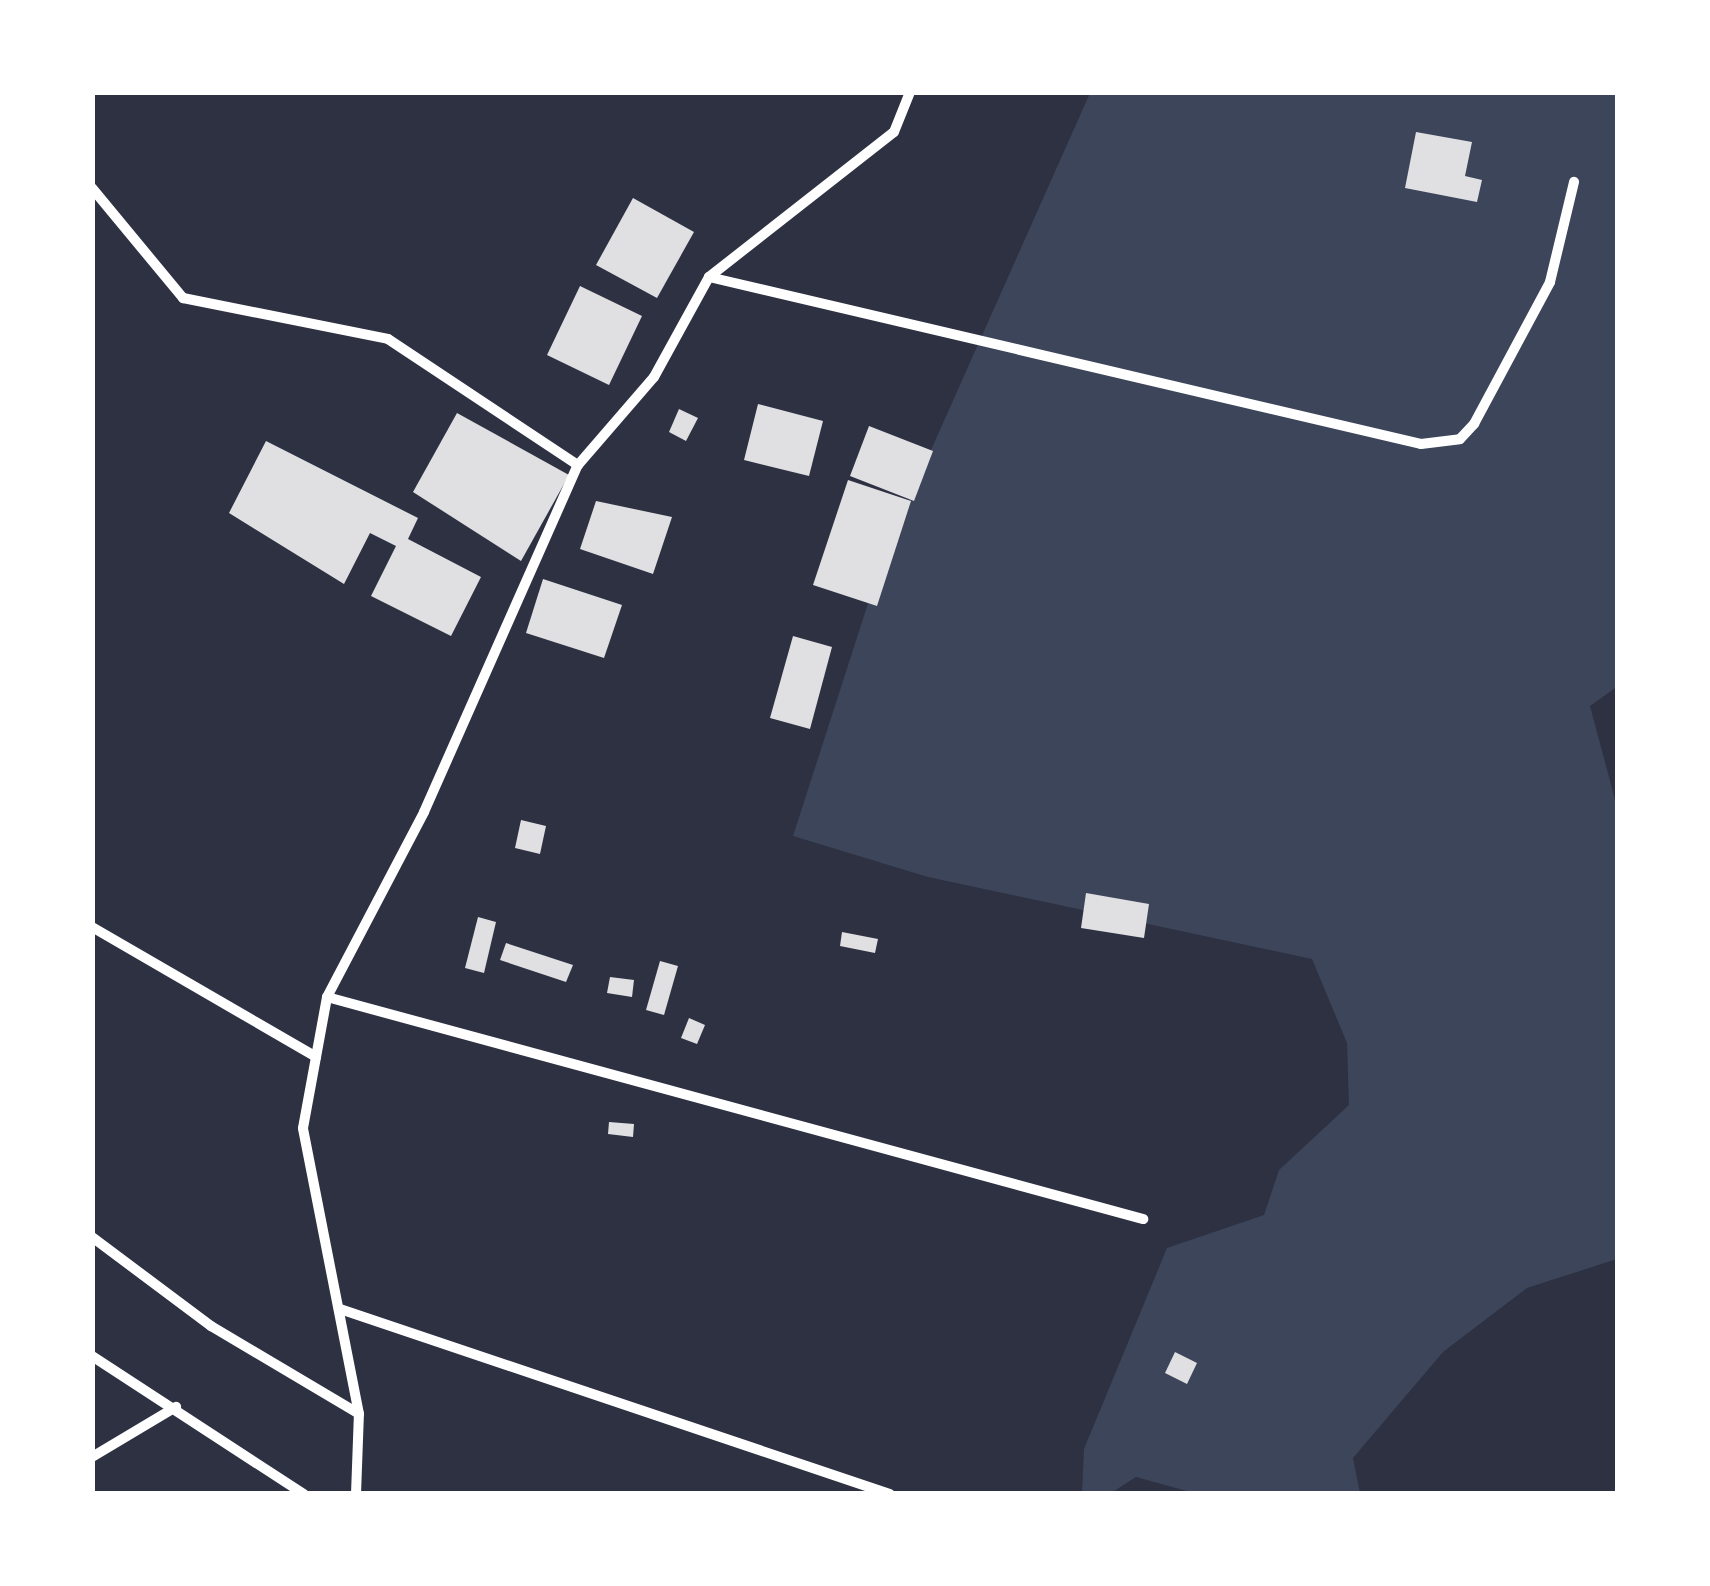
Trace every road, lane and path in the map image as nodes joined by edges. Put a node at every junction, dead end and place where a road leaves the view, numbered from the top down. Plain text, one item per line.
1 (910, 92) edge
2 (1574, 182) dead end
3 (92, 188) edge
4 (709, 277) junction
5 (578, 465) junction
6 (92, 927) edge
7 (326, 997) junction
8 (316, 1057) junction
9 (1143, 1219) dead end
10 (92, 1237) edge
11 (340, 1309) junction
12 (92, 1356) edge
13 (176, 1408) junction
14 (360, 1414) junction
15 (92, 1457) edge
16 (304, 1494) edge
17 (356, 1494) edge
18 (890, 1494) edge

1 - 4 street
2 - 4 street
3 - 5 street
4 - 5 street
5 - 7 street
6 - 8 street
7 - 8 street
7 - 9 street
8 - 11 street
10 - 14 street
11 - 14 street
11 - 18 street
12 - 13 street
13 - 15 street
13 - 16 street
14 - 17 street

